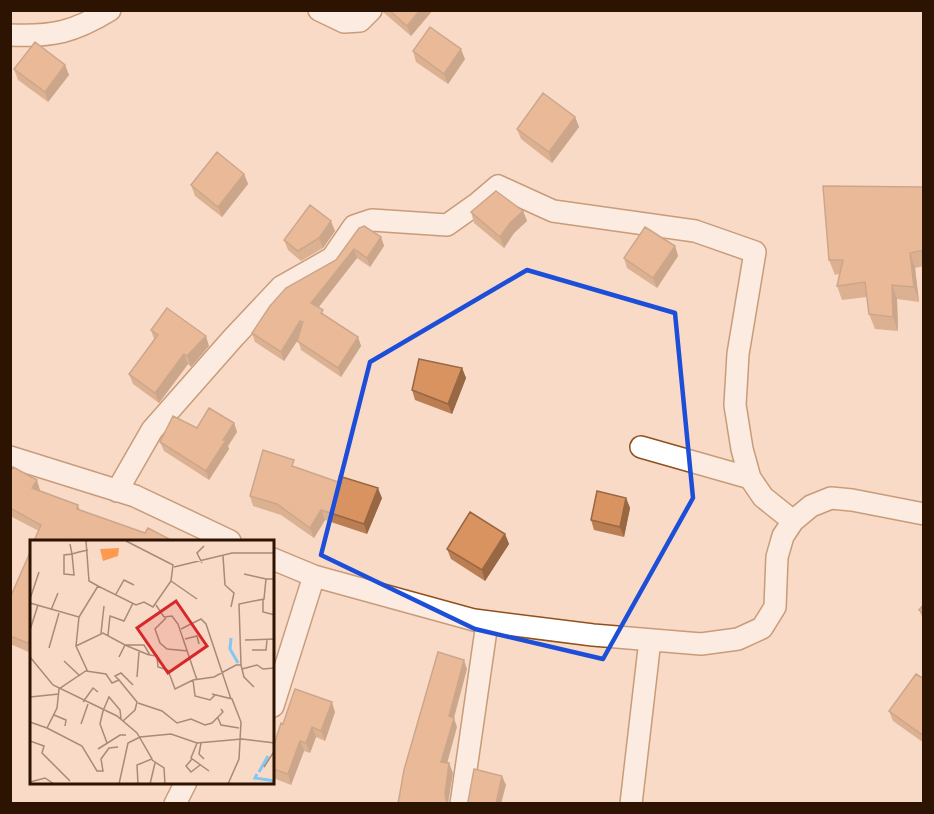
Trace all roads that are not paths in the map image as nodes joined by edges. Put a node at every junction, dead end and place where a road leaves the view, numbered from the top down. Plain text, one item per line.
1 (110, 10) edge
2 (319, 10) edge
3 (371, 10) edge
4 (10, 35) edge
5 (641, 447) dead end
6 (10, 457) edge
7 (750, 478) junction
8 (117, 491) junction
9 (924, 514) edge
10 (793, 521) junction
11 (228, 540) edge
12 (274, 559) edge
13 (315, 576) junction
14 (487, 623) junction
15 (650, 640) junction
16 (274, 703) edge
17 (185, 784) edge
18 (175, 804) edge
19 (461, 804) edge
20 (631, 804) edge

1 - 4 street
2 - 3 street
5 - 7 street
6 - 8 street
7 - 8 street
7 - 10 street
8 - 11 street
9 - 10 street
10 - 15 street
12 - 13 street
13 - 14 street
13 - 16 street
14 - 15 street
14 - 19 street
15 - 20 street
17 - 18 street

